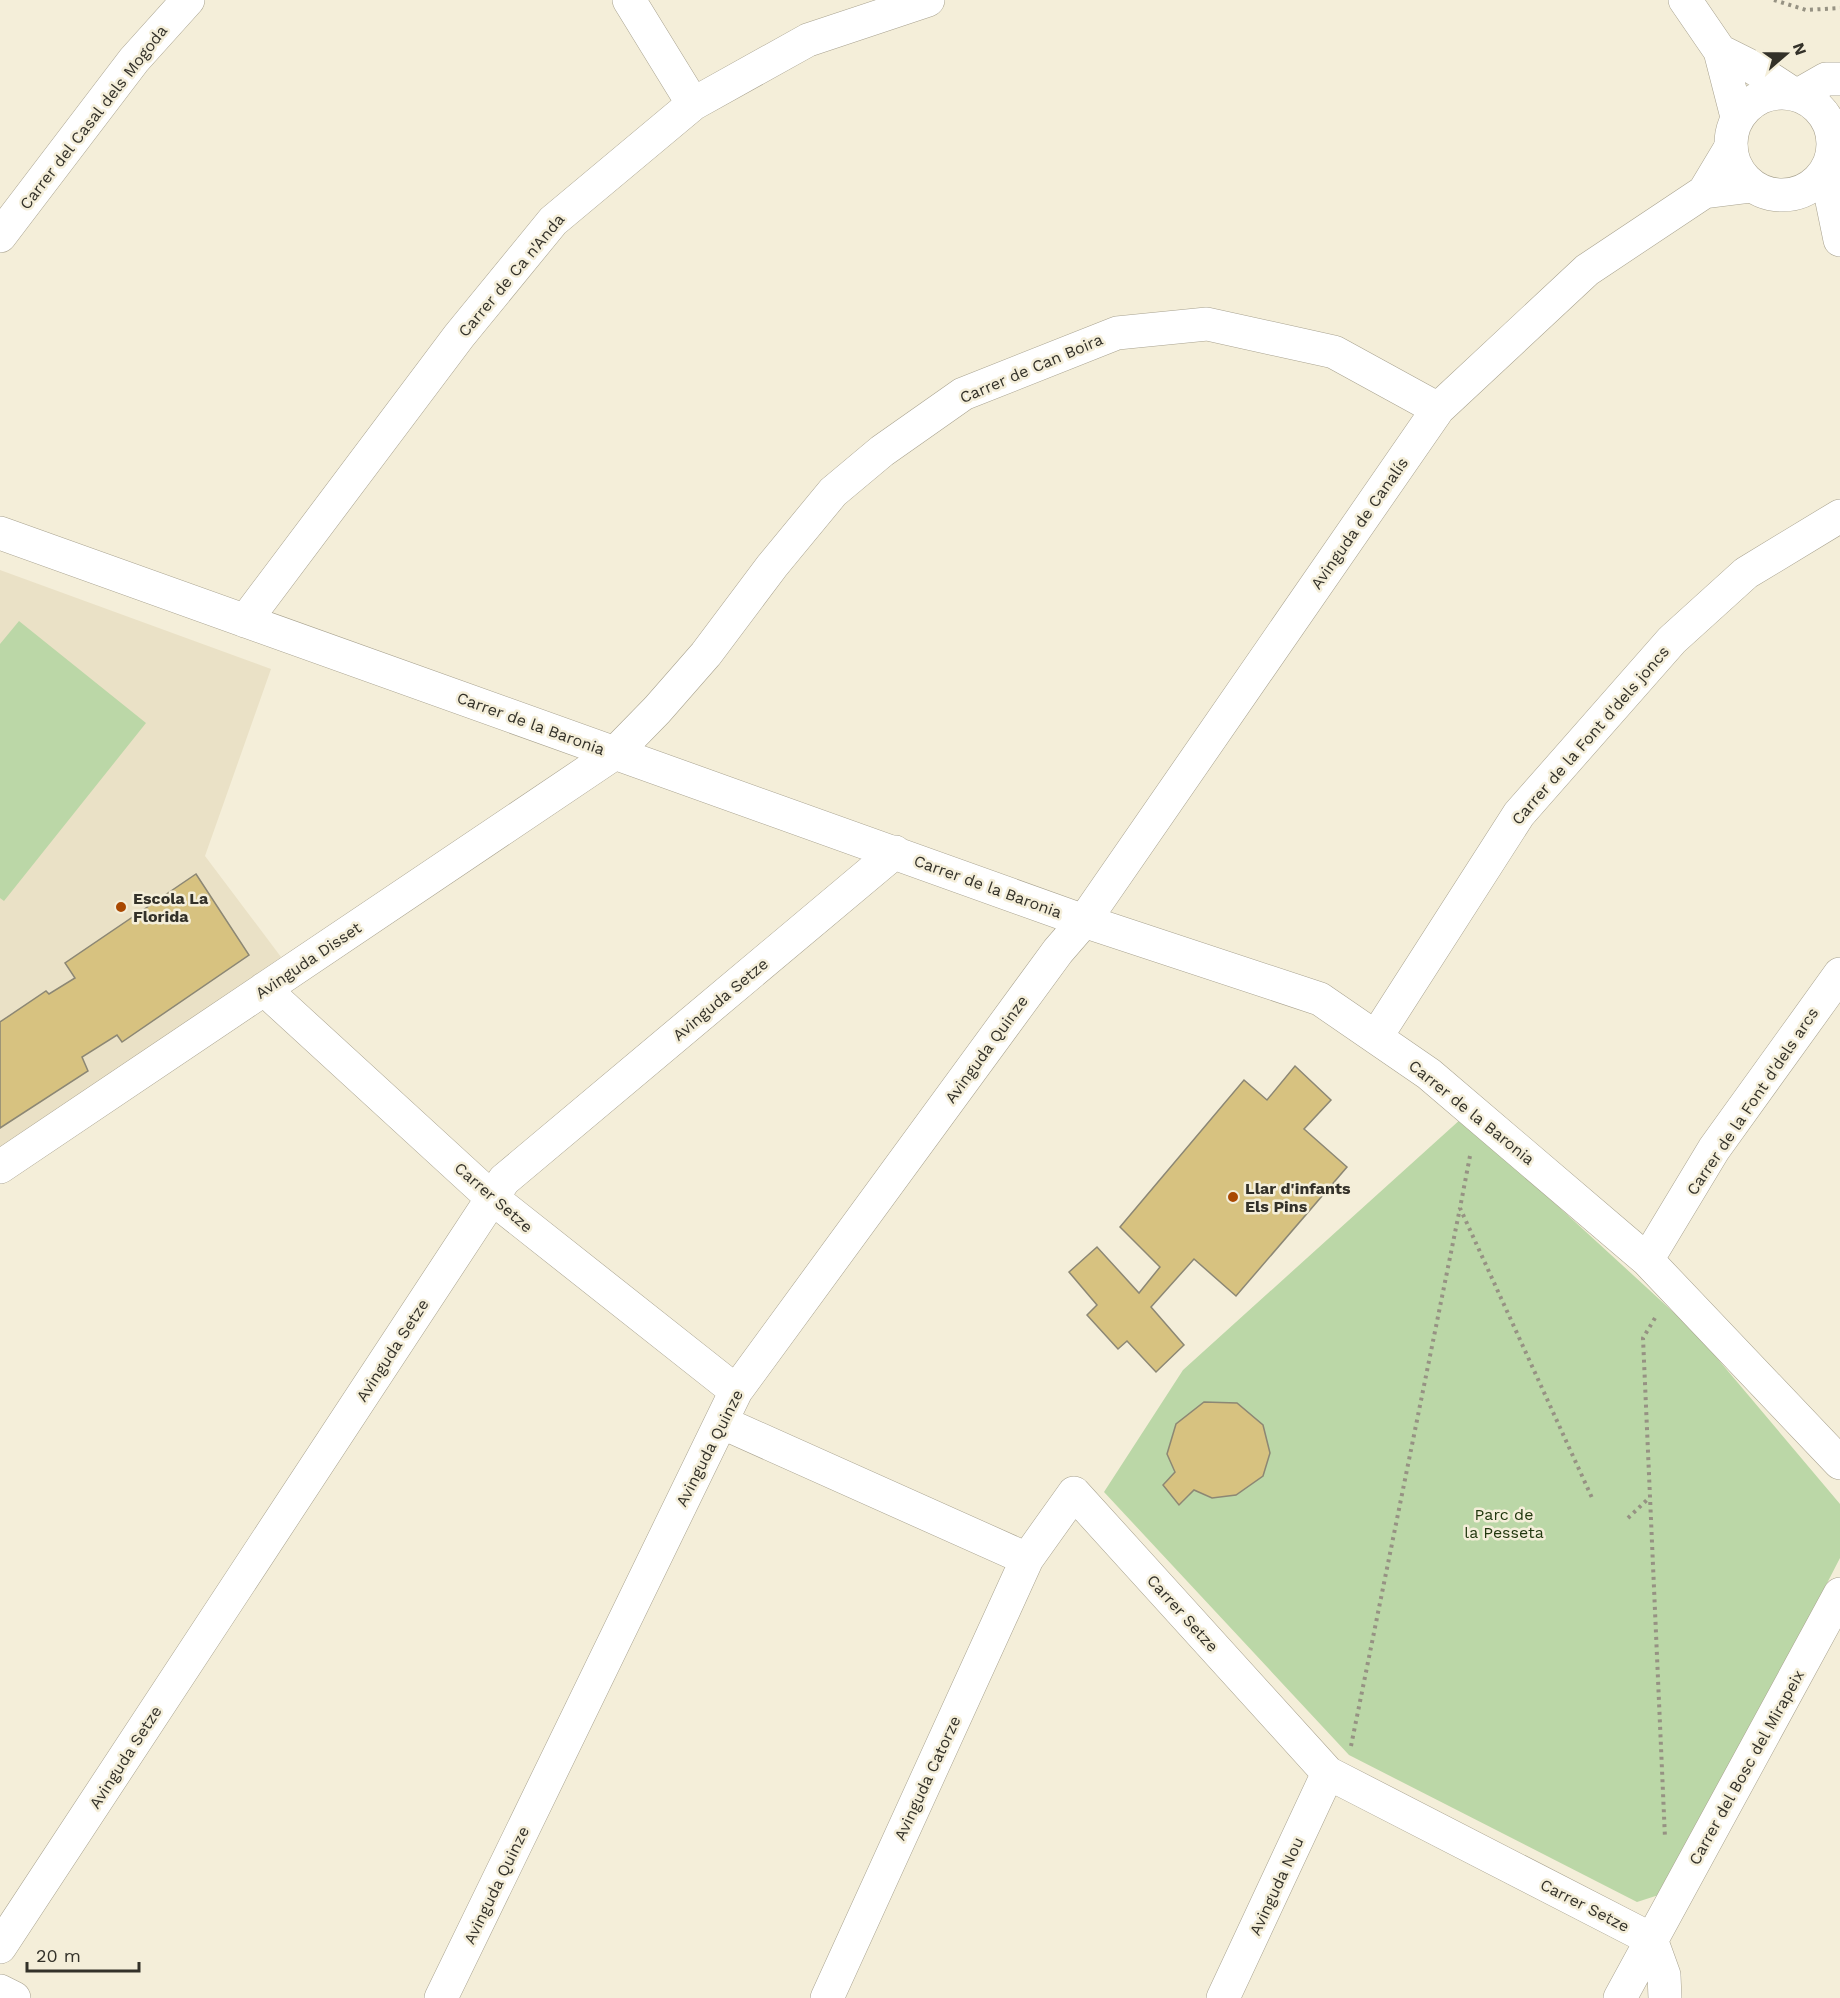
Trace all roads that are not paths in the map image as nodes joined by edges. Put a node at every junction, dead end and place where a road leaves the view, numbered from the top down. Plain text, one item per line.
1 (188, 0) edge
2 (629, 0) edge
3 (928, 0) edge
4 (1685, 0) edge
5 (1720, 51) junction
6 (1840, 79) edge
7 (1795, 94) junction
8 (693, 104) junction
9 (1734, 132) junction
10 (1837, 133) edge
11 (1826, 172) junction
12 (1767, 191) junction
13 (1704, 192) junction
14 (0, 236) edge
15 (1839, 237) edge
16 (1438, 409) junction
17 (1840, 516) edge
18 (0, 533) edge
19 (245, 621) junction
20 (615, 753) junction
21 (895, 852) junction
22 (1084, 921) junction
23 (1840, 974) edge
24 (264, 989) junction
25 (1376, 1037) junction
26 (0, 1167) edge
27 (492, 1198) junction
28 (1647, 1260) junction
29 (736, 1391) junction
30 (721, 1422) junction
31 (1840, 1463) edge
32 (1027, 1559) junction
33 (1840, 1594) edge
34 (1339, 1764) junction
35 (1651, 1939) junction
36 (0, 1947) edge
37 (0, 1991) edge
38 (14, 1998) edge
39 (441, 1998) edge
40 (827, 1998) edge
41 (1223, 1998) edge
42 (1620, 1998) edge
43 (1665, 1998) edge

1 - 14 street, Carrer del Casal dels Mogoda
2 - 8 street
3 - 8 street, Carrer de Ca n'Anda
4 - 5 street
5 - 7 street
5 - 9 street
6 - 7 street
7 - 9 street
7 - 10 street
8 - 19 street, Carrer de Ca n'Anda
9 - 12 street
9 - 13 street, Avinguda de Canalís
10 - 11 street
11 - 12 street
11 - 15 street
12 - 13 street, Avinguda de Canalís
12 - 15 street
13 - 16 street, Avinguda de Canalís
16 - 20 street, Carrer de Can Boira
16 - 22 street, Avinguda de Canalís
17 - 25 street, Carrer de la Font d'dels joncs
18 - 19 street, Carrer de la Baronia
19 - 20 street, Carrer de la Baronia
20 - 21 street, Carrer de la Baronia
20 - 24 street, Avinguda Disset
21 - 22 street, Carrer de la Baronia
21 - 27 street, Avinguda Setze
22 - 25 street, Carrer de la Baronia
22 - 29 street, Avinguda Quinze
23 - 28 street, Carrer de la Font d'dels arcs
24 - 26 street, Avinguda Disset
24 - 27 street, Carrer Setze
25 - 28 street, Carrer de la Baronia
27 - 29 street, Carrer Setze
27 - 36 street, Avinguda Setze
28 - 31 street, Carrer de la Baronia
29 - 30 street, Avinguda Quinze
30 - 32 street
30 - 39 street, Avinguda Quinze
32 - 34 street, Carrer Setze
32 - 40 street, Avinguda Catorze
33 - 35 street, Carrer del Bosc del Mirapeix
34 - 35 street, Carrer Setze
34 - 41 street, Avinguda Nou
35 - 42 street, Carrer del Bosc del Mirapeix
35 - 43 street
37 - 38 street

